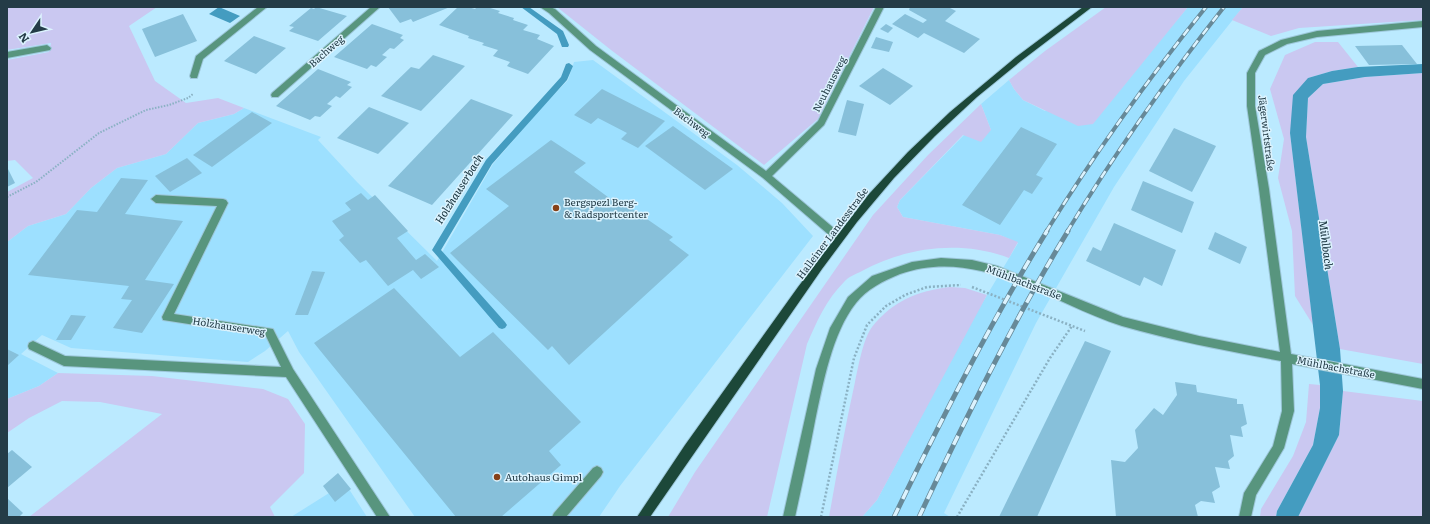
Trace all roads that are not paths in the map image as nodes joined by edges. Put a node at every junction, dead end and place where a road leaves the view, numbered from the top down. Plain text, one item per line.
1 (263, 7) edge
2 (376, 7) edge
3 (544, 7) edge
4 (880, 7) edge
5 (1088, 7) edge
6 (1423, 24) edge
7 (47, 48) dead end
8 (7, 55) edge
9 (194, 76) road end
10 (275, 95) dead end
11 (766, 176) junction
12 (156, 198) dead end
13 (839, 238) junction
14 (33, 346) dead end
15 (1286, 357) junction
16 (289, 372) junction
17 (1423, 384) edge
18 (597, 472) dead end
19 (384, 517) edge
20 (558, 517) edge
21 (643, 517) edge
22 (789, 517) edge
23 (1245, 517) edge

1 - 9 street
2 - 10 street, Bachweg
3 - 11 street, Bachweg
4 - 11 street, Neuhausweg
5 - 13 main road, Halleiner Landesstraße
6 - 15 street, Jägerwirtstraße
7 - 8 street
11 - 13 street, Bachweg
12 - 16 street, Holzhauserweg
13 - 21 main road, Halleiner Landesstraße
14 - 16 street
15 - 17 street, Mühlbachstraße
15 - 22 street, Mühlbachstraße
15 - 23 street, Jägerwirtstraße
16 - 19 street, Holzhauserweg
18 - 20 street

